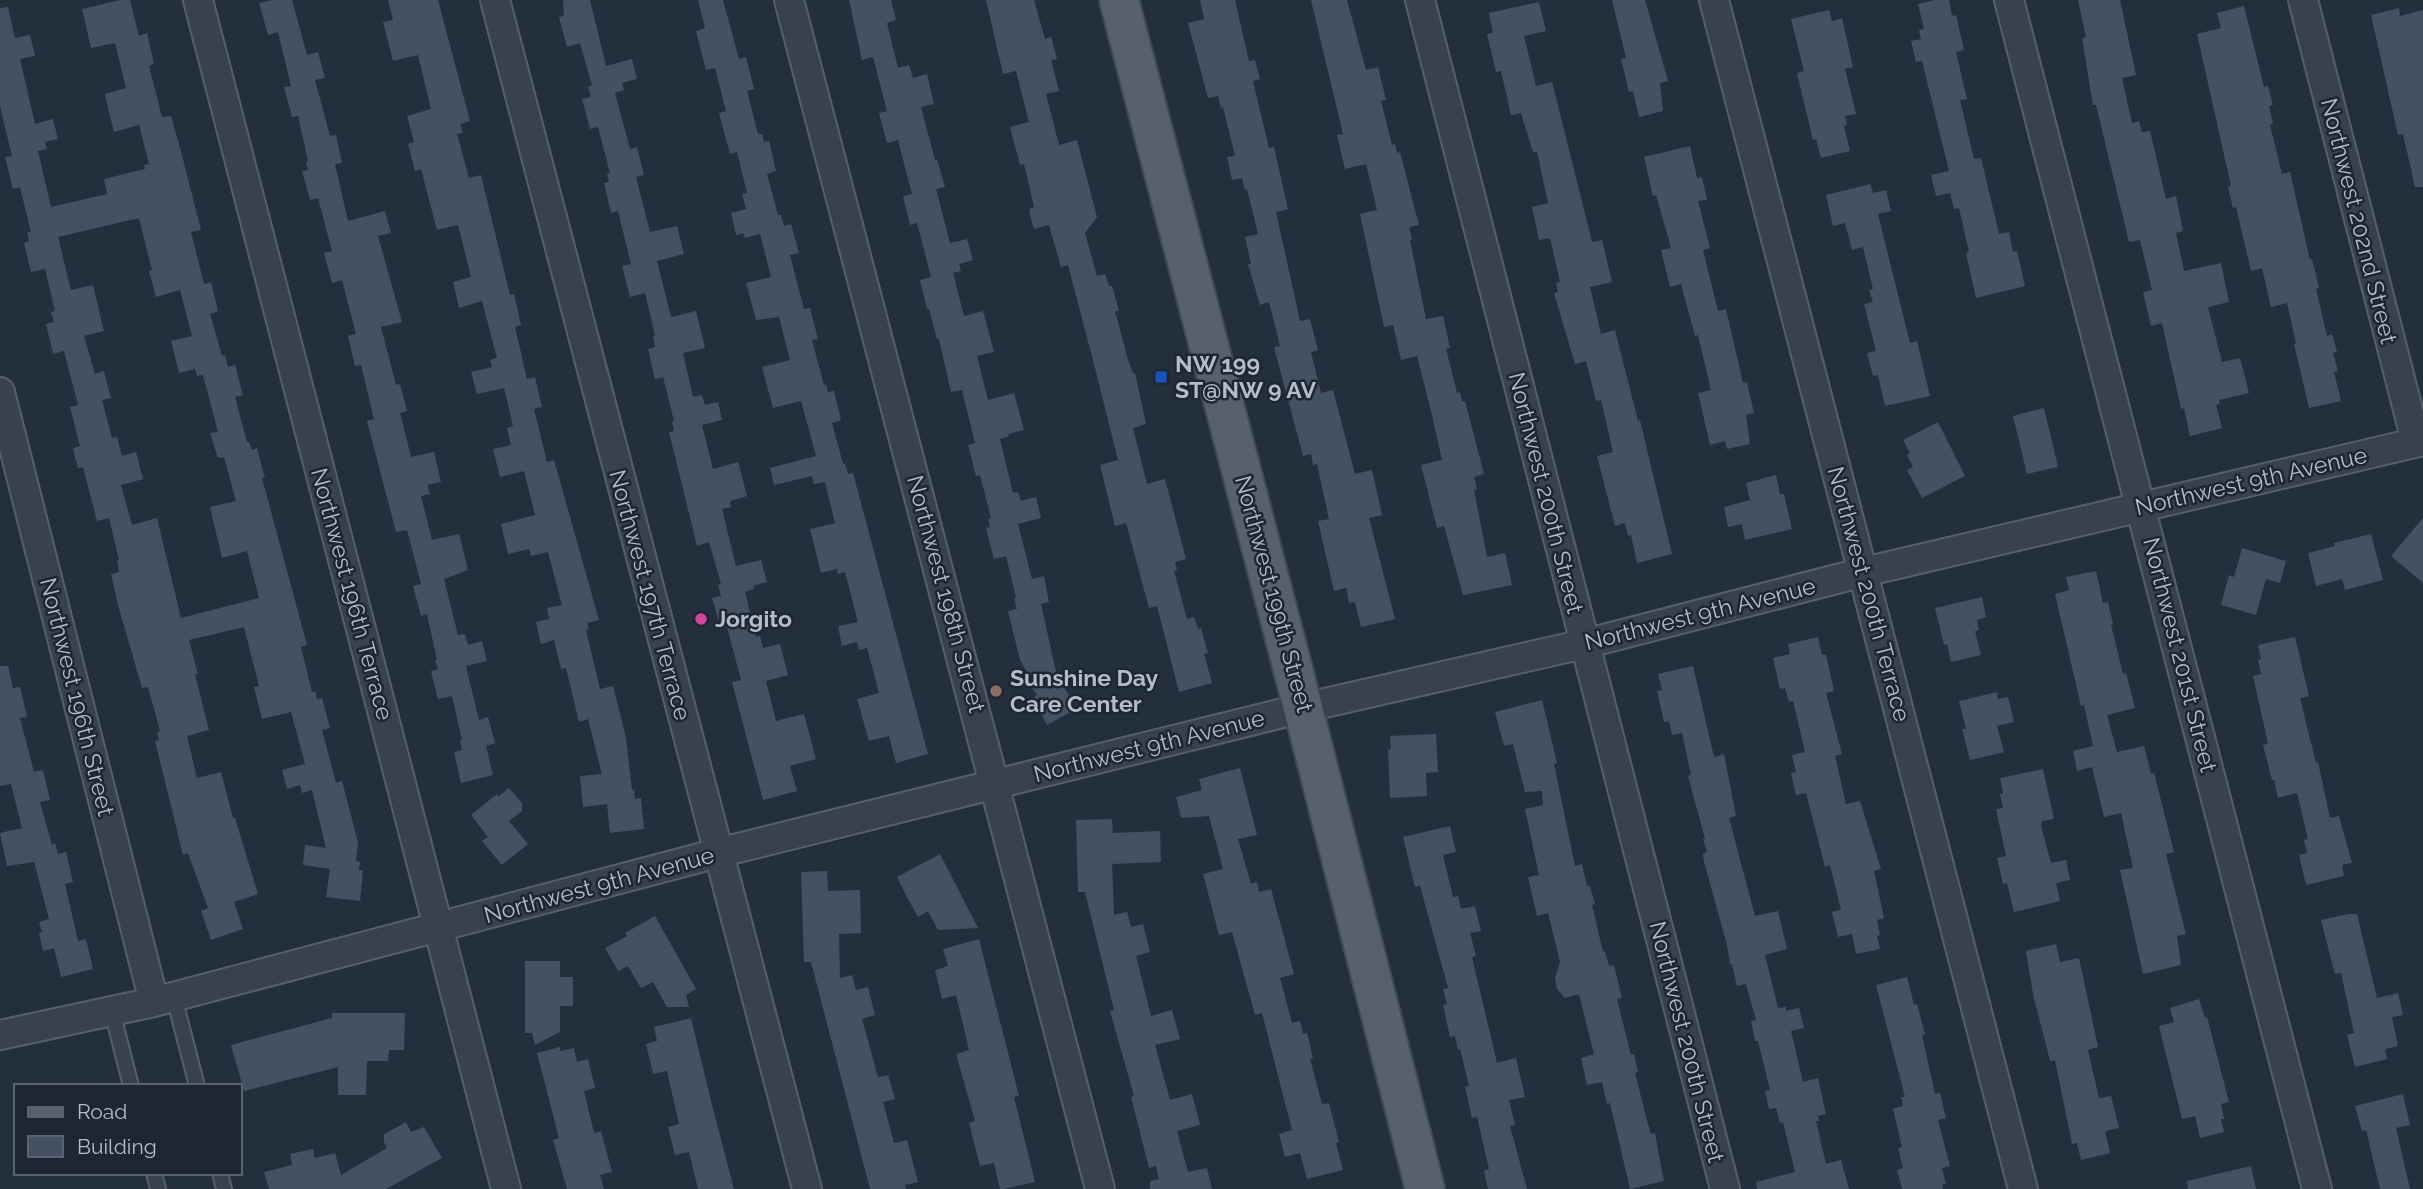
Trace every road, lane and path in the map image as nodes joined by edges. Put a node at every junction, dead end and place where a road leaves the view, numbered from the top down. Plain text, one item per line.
1 (198, 0) edge
2 (495, 0) edge
3 (789, 0) edge
4 (1119, 0) edge
5 (1420, 0) edge
6 (1714, 0) edge
7 (2009, 0) edge
8 (2303, 0) edge
9 (0, 392) edge
10 (2420, 441) edge
11 (2142, 507) junction
12 (1864, 572) junction
13 (1584, 644) junction
14 (1303, 708) junction
15 (996, 784) junction
16 (718, 853) junction
17 (438, 927) junction
18 (164, 999) junction
19 (112, 1011) junction
20 (0, 1035) edge
21 (130, 1084) edge
22 (196, 1084) edge
23 (506, 1189) edge
24 (807, 1189) edge
25 (1100, 1189) edge
26 (1425, 1189) edge
27 (1725, 1189) edge
28 (2023, 1189) edge
29 (2317, 1189) edge

1 - 17 street, Northwest 196th Terrace
2 - 16 street, Northwest 197th Terrace
3 - 15 street, Northwest 198th Street
4 - 14 main road, Northwest 199th Street
5 - 13 street, Northwest 200th Street
6 - 12 street, Northwest 200th Terrace
7 - 11 street, Northwest 201st Street
8 - 10 street, Northwest 202nd Street
9 - 18 street, Northwest 196th Street
10 - 11 street, Northwest 9th Avenue
11 - 12 street, Northwest 9th Avenue
11 - 29 street, Northwest 201st Street
12 - 13 street, Northwest 9th Avenue
12 - 28 street, Northwest 200th Terrace
13 - 14 street, Northwest 9th Avenue
13 - 27 street, Northwest 200th Street
14 - 15 street, Northwest 9th Avenue
14 - 26 main road, Northwest 199th Street
15 - 16 street, Northwest 9th Avenue
15 - 25 street, Northwest 198th Street
16 - 17 street, Northwest 9th Avenue
16 - 24 street, Northwest 197th Terrace
17 - 18 street, Northwest 9th Avenue
17 - 23 street, Northwest 196th Terrace
18 - 19 street, Northwest 9th Avenue
18 - 22 lane
19 - 20 street, Northwest 9th Avenue
19 - 21 lane

